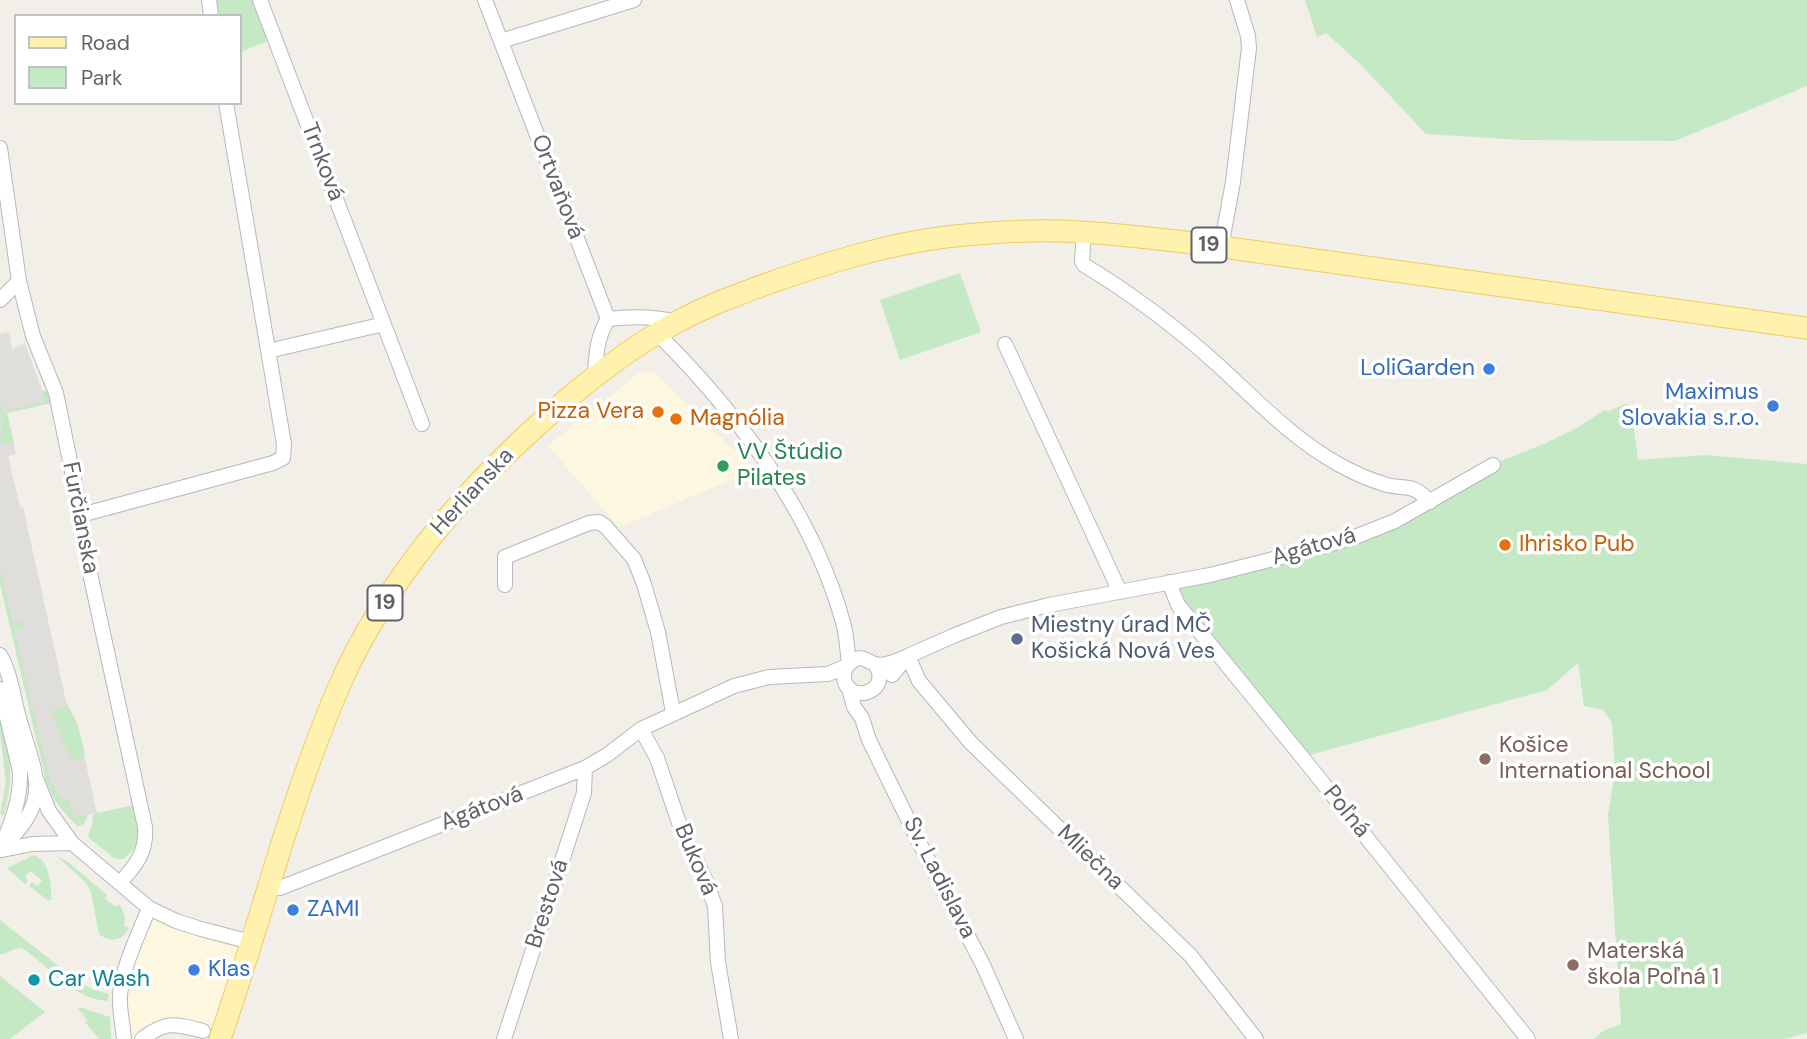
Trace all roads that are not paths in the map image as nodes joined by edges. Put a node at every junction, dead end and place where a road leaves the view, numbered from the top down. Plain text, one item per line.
1 (260, 0) edge
2 (485, 0) edge
3 (634, 0) edge
4 (1237, 0) edge
5 (501, 41) junction
6 (226, 105) edge
7 (0, 148) edge
8 (1084, 232) junction
9 (1221, 247) junction
10 (19, 281) junction
11 (0, 300) edge
12 (608, 319) junction
13 (677, 322) junction
14 (384, 324) junction
15 (1807, 328) edge
16 (658, 334) junction
17 (1005, 344) dead end
18 (268, 351) junction
19 (595, 375) junction
20 (422, 424) dead end
21 (1493, 465) dead end
22 (1430, 502) junction
23 (81, 516) junction
24 (1169, 582) junction
25 (505, 585) dead end
26 (1121, 592) junction
27 (844, 627) junction
28 (0, 655) edge
29 (908, 656) junction
30 (871, 662) junction
31 (848, 665) junction
32 (828, 674) junction
33 (892, 675) junction
34 (919, 681) junction
35 (847, 685) junction
36 (0, 689) edge
37 (872, 689) junction
38 (673, 712) junction
39 (862, 718) junction
40 (640, 729) junction
41 (585, 768) junction
42 (37, 781) junction
43 (20, 791) junction
44 (27, 817) junction
45 (10, 826) junction
46 (58, 826) junction
47 (47, 843) junction
48 (72, 843) junction
49 (0, 850) edge
50 (120, 883) junction
51 (280, 888) dead end
52 (149, 908) junction
53 (251, 942) junction
54 (211, 1035) edge
55 (124, 1039) edge
56 (142, 1039) edge
57 (503, 1039) edge
58 (731, 1039) edge
59 (1016, 1039) edge
60 (1256, 1039) edge
61 (1528, 1039) edge

1 - 14 street, Trnková
2 - 5 street, Ortvaňová
3 - 5 street
4 - 9 street
5 - 12 street, Ortvaňová
6 - 18 street
7 - 10 street, Furčianska
8 - 9 main road, 19
8 - 13 main road, Herlianska / 19
8 - 22 street
9 - 15 main road, 19
10 - 11 street
10 - 23 street, Furčianska
12 - 13 street
12 - 19 street
13 - 16 main road, Herlianska / 19
14 - 18 street
14 - 20 street, Trnková
16 - 19 main road, Herlianska / 19
16 - 27 street
17 - 26 street
18 - 23 street
19 - 53 main road, Herlianska / 19
21 - 22 street, Agátová
22 - 24 street, Agátová
23 - 50 street, Furčianska
24 - 26 street, Agátová
24 - 61 street, Poľná
25 - 38 street
26 - 29 street, Agátová
27 - 30 street
27 - 31 street
28 - 42 street
29 - 30 street, Agátová
29 - 33 street
29 - 34 street, Mliečna
30 - 31 street
30 - 37 street
31 - 32 street
31 - 35 street
32 - 35 street
32 - 38 street, Agátová
33 - 34 street
33 - 37 street
34 - 60 street, Mliečna
35 - 37 street
35 - 39 street, Sv. Ladislava
36 - 43 street
37 - 39 street
38 - 40 street, Agátová
39 - 59 street, Sv. Ladislava
40 - 41 street, Agátová
40 - 58 street, Buková
41 - 51 street, Agátová
41 - 57 street, Brestová
42 - 44 street
42 - 46 street
43 - 44 street
43 - 45 street
44 - 45 street
44 - 46 street
44 - 47 street
44 - 49 street
45 - 49 street
46 - 48 street
47 - 48 street
47 - 49 street
48 - 50 street
50 - 52 street
52 - 53 street
52 - 55 street
53 - 54 main road, Herlianska / 19
54 - 56 street

